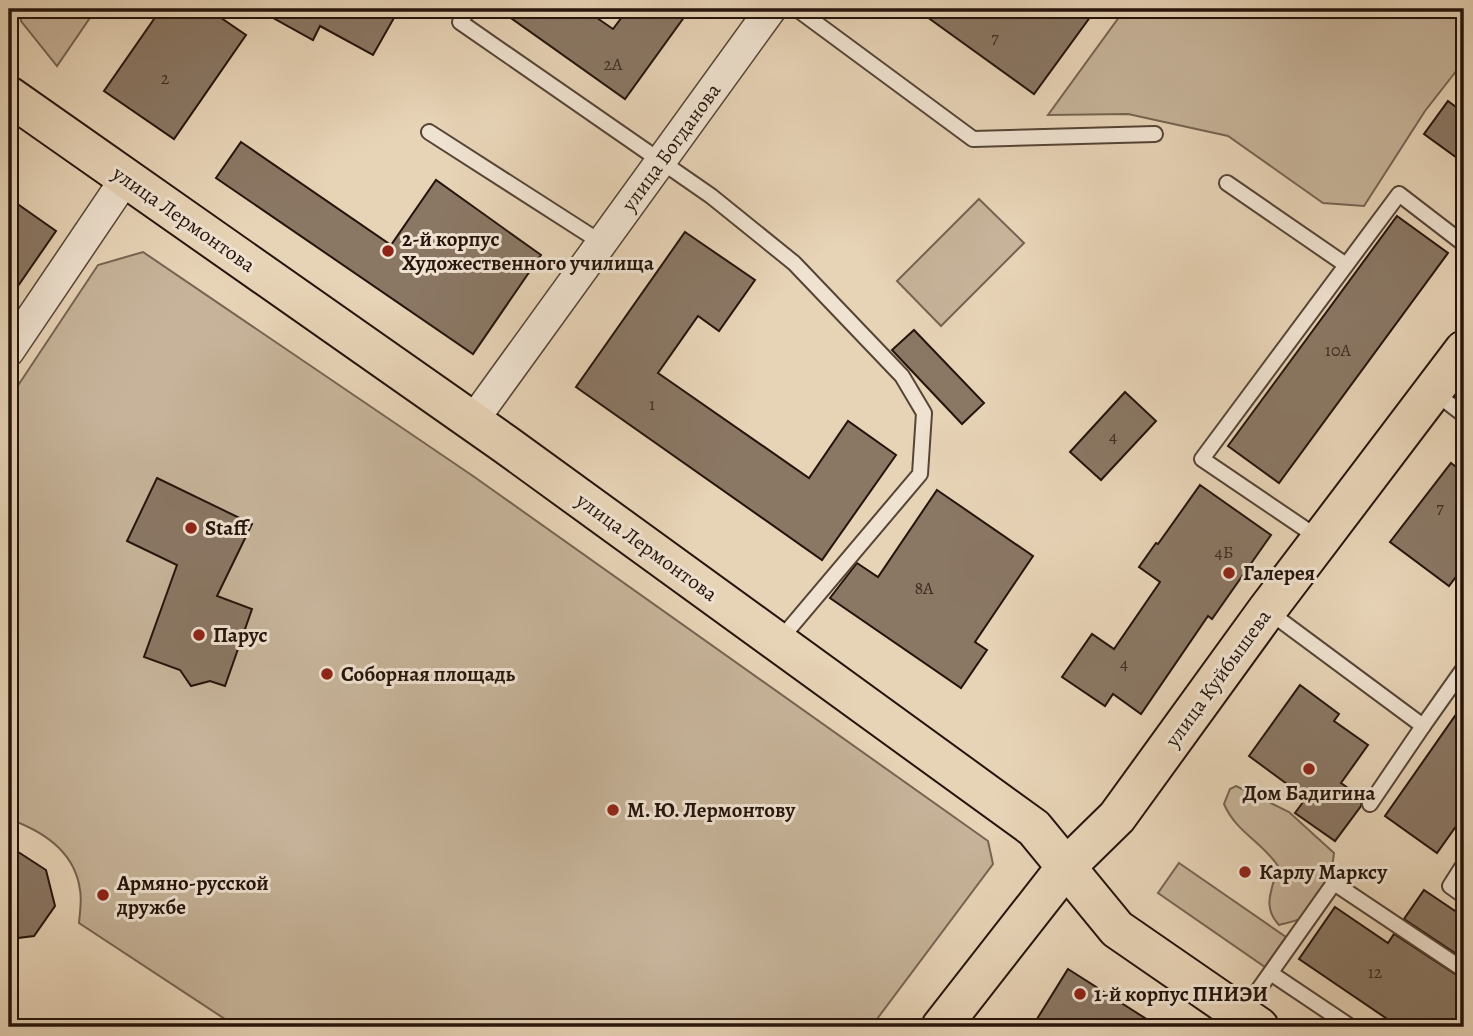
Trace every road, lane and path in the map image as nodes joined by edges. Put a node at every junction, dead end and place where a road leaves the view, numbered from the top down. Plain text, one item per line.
1 (469, 9) edge
2 (771, 9) edge
3 (797, 9) edge
4 (9, 96) edge
5 (429, 132) dead end
6 (1156, 134) dead end
7 (661, 161) junction
8 (126, 178) junction
9 (1227, 183) dead end
10 (602, 243) junction
11 (1464, 244) edge
12 (1346, 265) junction
13 (1464, 350) edge
14 (9, 351) edge
15 (1433, 391) junction
16 (1464, 415) edge
17 (472, 422) junction
18 (1320, 540) junction
19 (1267, 610) junction
20 (777, 642) junction
21 (1464, 668) edge
22 (1423, 726) junction
23 (1370, 804) dead end
24 (1464, 864) edge
25 (1066, 867) junction
26 (1464, 896) edge
27 (1464, 970) edge
28 (1272, 974) junction
29 (1250, 1021) edge
30 (941, 1027) edge
31 (1351, 1027) edge

1 - 7 lane
2 - 7 street, улица Богданова
3 - 6 lane
4 - 8 main road, улица Лермонтова
5 - 10 lane
7 - 10 street, улица Богданова
7 - 20 lane
8 - 14 street
8 - 17 main road, улица Лермонтова
9 - 12 lane
10 - 17 street, улица Богданова
11 - 12 lane
12 - 18 lane
13 - 15 main road, улица Куйбышева
15 - 16 lane
15 - 18 main road, улица Куйбышева
17 - 20 main road, улица Лермонтова
18 - 19 main road, улица Куйбышева
19 - 22 lane
19 - 25 main road, улица Куйбышева
20 - 25 main road, улица Лермонтова
21 - 22 lane
22 - 23 lane
24 - 26 lane
25 - 29 main road, улица Лермонтова
25 - 30 main road, улица Куйбышева
27 - 28 lane
28 - 29 lane
28 - 31 lane

